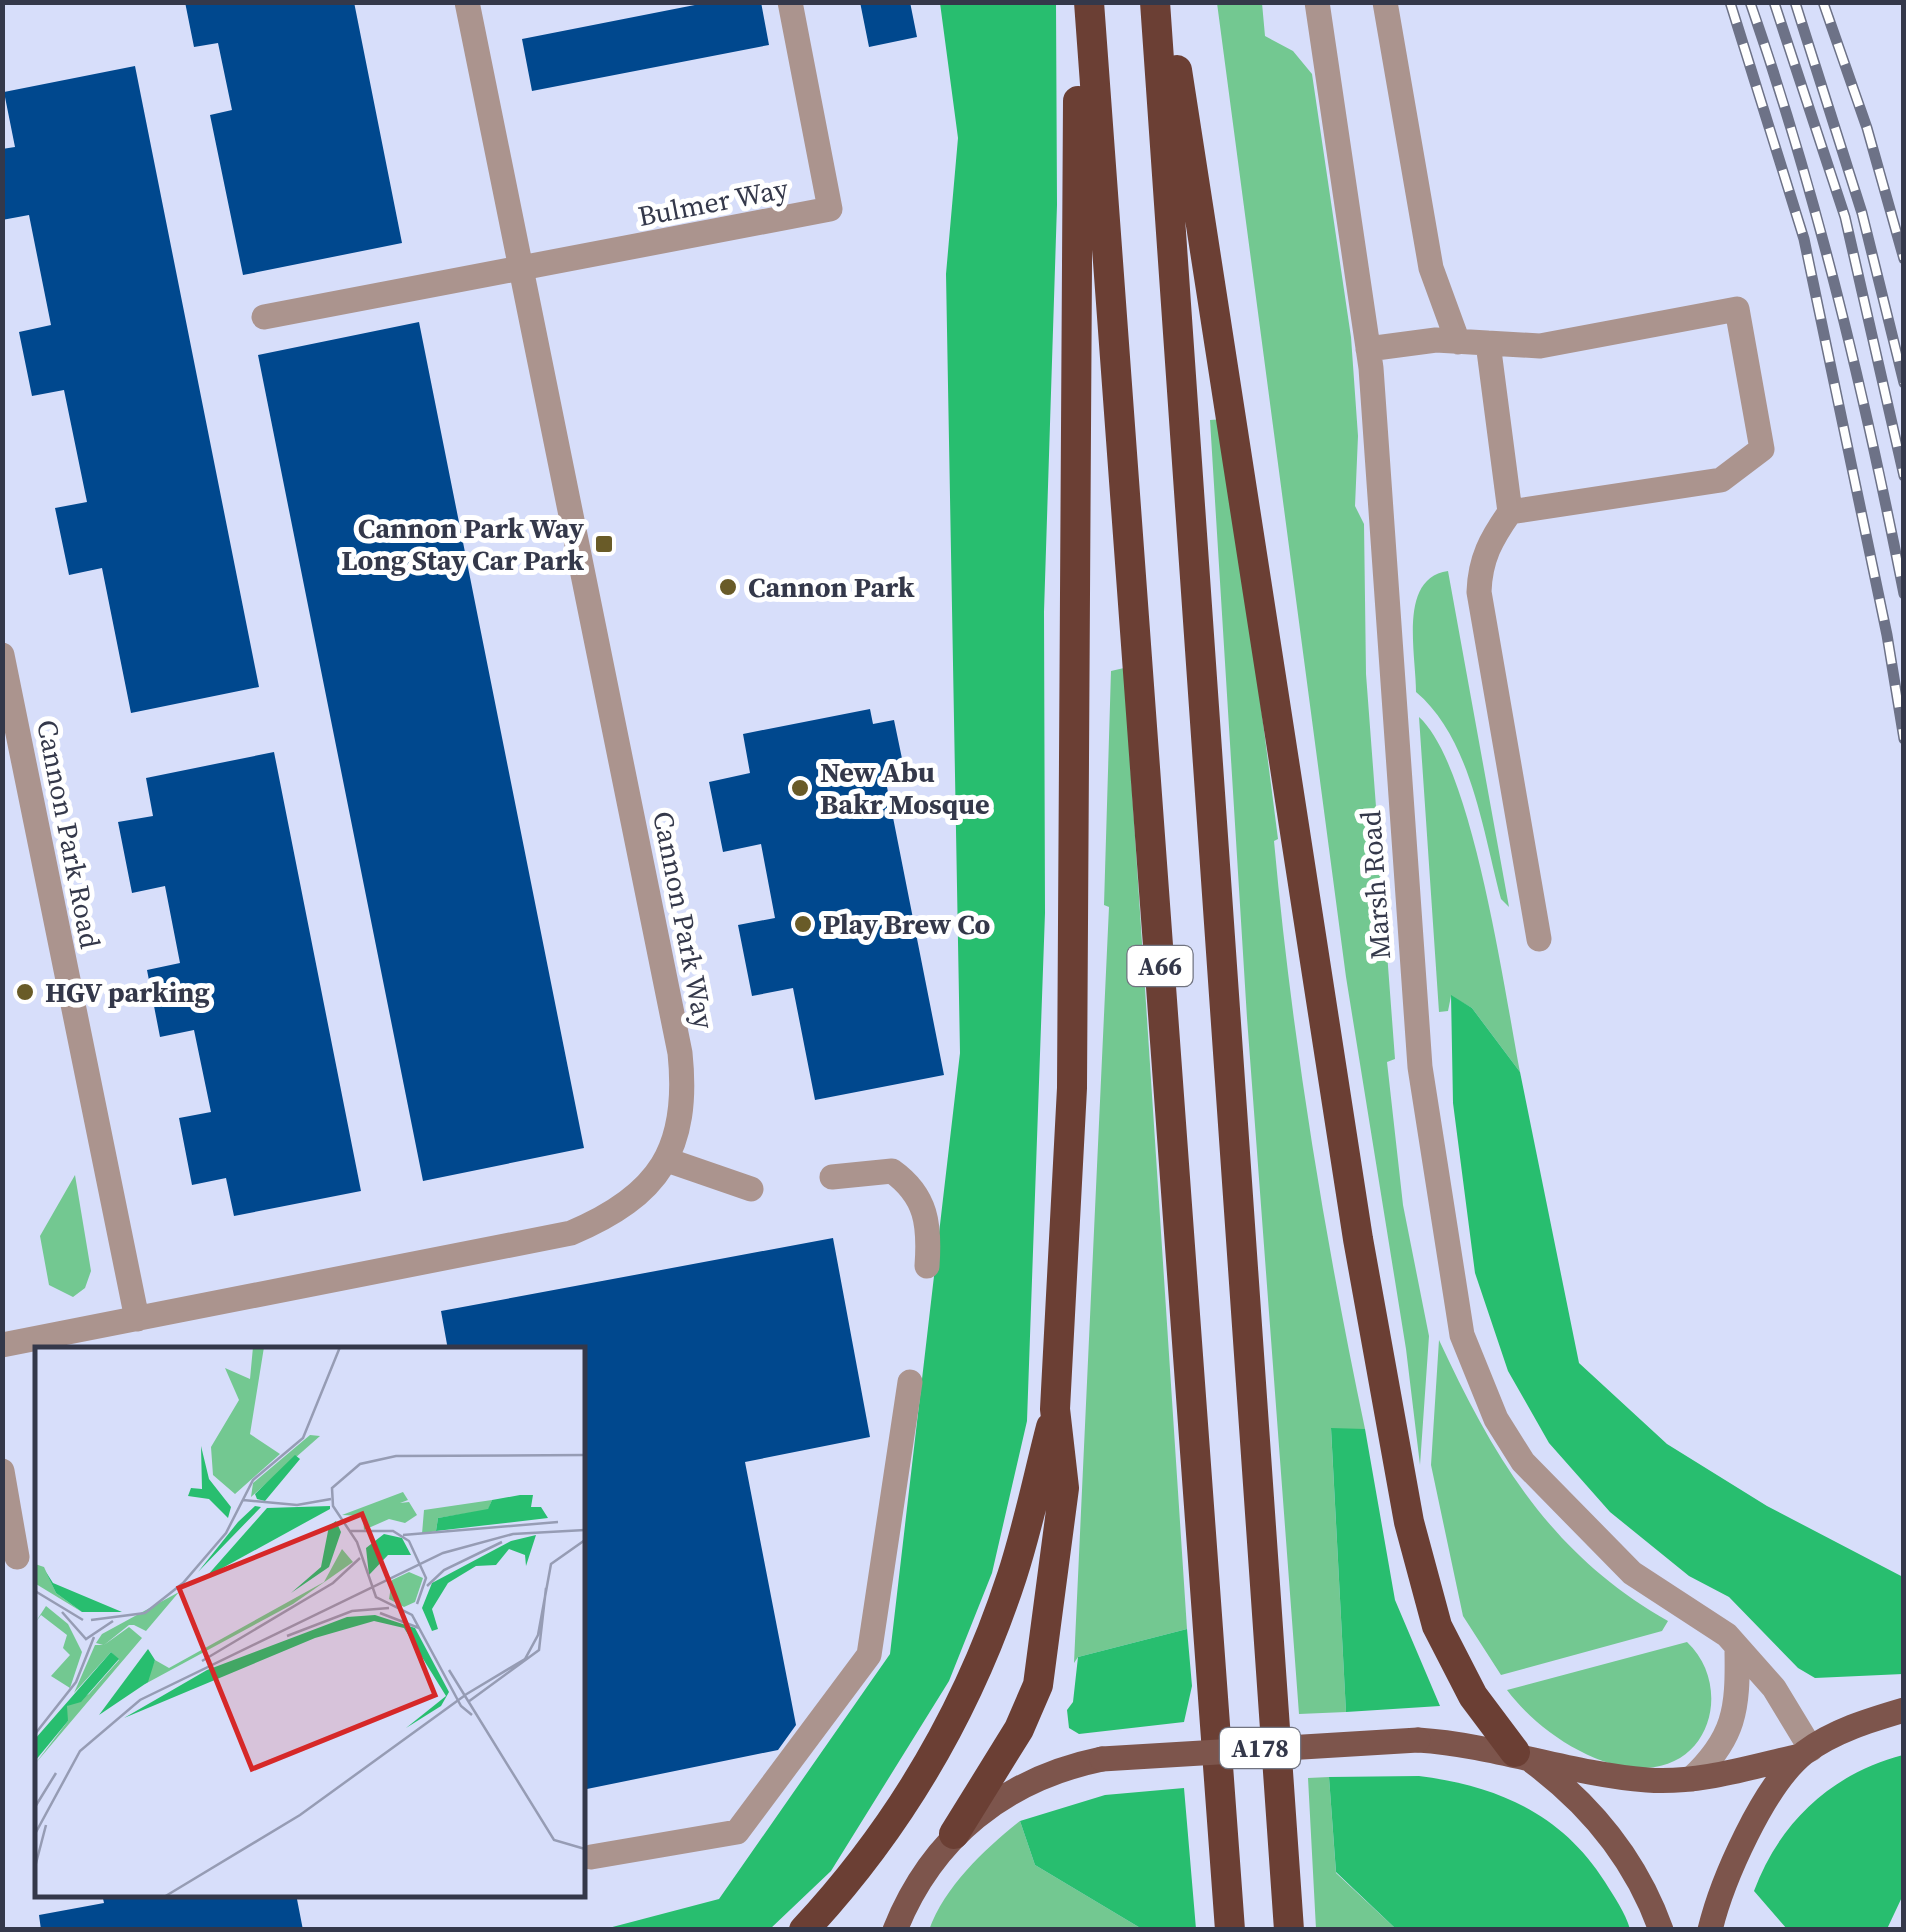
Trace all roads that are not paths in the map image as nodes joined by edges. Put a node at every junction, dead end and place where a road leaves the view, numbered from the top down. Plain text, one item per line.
1 (466, 2) edge
2 (790, 2) edge
3 (1078, 2) edge
4 (1089, 2) edge
5 (1155, 2) edge
6 (1167, 2) edge
7 (1317, 2) edge
8 (1386, 2) edge
9 (520, 272) junction
10 (264, 317) dead end
11 (1458, 342) junction
12 (1488, 343) junction
13 (1368, 349) junction
14 (1510, 512) junction
15 (2, 655) edge
16 (1539, 938) dead end
17 (667, 1160) junction
18 (832, 1177) dead end
19 (751, 1189) dead end
20 (927, 1266) dead end
21 (136, 1319) junction
22 (2, 1345) edge
23 (910, 1382) dead end
24 (1056, 1409) junction
25 (2, 1470) edge
26 (17, 1557) dead end
27 (1737, 1652) junction
28 (1903, 1710) edge
29 (1806, 1753) junction
30 (1522, 1756) junction
31 (1691, 1778) junction
32 (954, 1834) junction
33 (591, 1857) dead end
34 (900, 1918) edge
35 (804, 1930) edge
36 (886, 1930) edge
37 (1230, 1930) edge
38 (1289, 1930) edge
39 (1661, 1930) edge
40 (1710, 1930) edge

1 - 9 street, Cannon Park Way
2 - 9 street, Bulmer Way
3 - 24 highway
4 - 37 highway, A66
5 - 38 highway, A66
6 - 30 highway
7 - 13 street, Marsh Road
8 - 11 street
9 - 10 street
9 - 17 street, Cannon Park Way
11 - 12 street
11 - 13 street
12 - 14 street
12 - 14 street
13 - 27 street, Marsh Road
14 - 16 street
15 - 21 street, Cannon Park Road
17 - 19 street
17 - 21 street, Cannon Park Way
18 - 20 street
21 - 22 street, Cannon Park Way
23 - 33 street
24 - 32 highway
24 - 35 highway
25 - 26 street
27 - 29 street, Marsh Road
27 - 31 street
28 - 29 main road, A178
29 - 31 main road, A178
29 - 40 main road, A178
30 - 31 main road, A178
30 - 32 main road, A178, bridge
30 - 39 main road
32 - 34 main road, A178
34 - 36 main road

